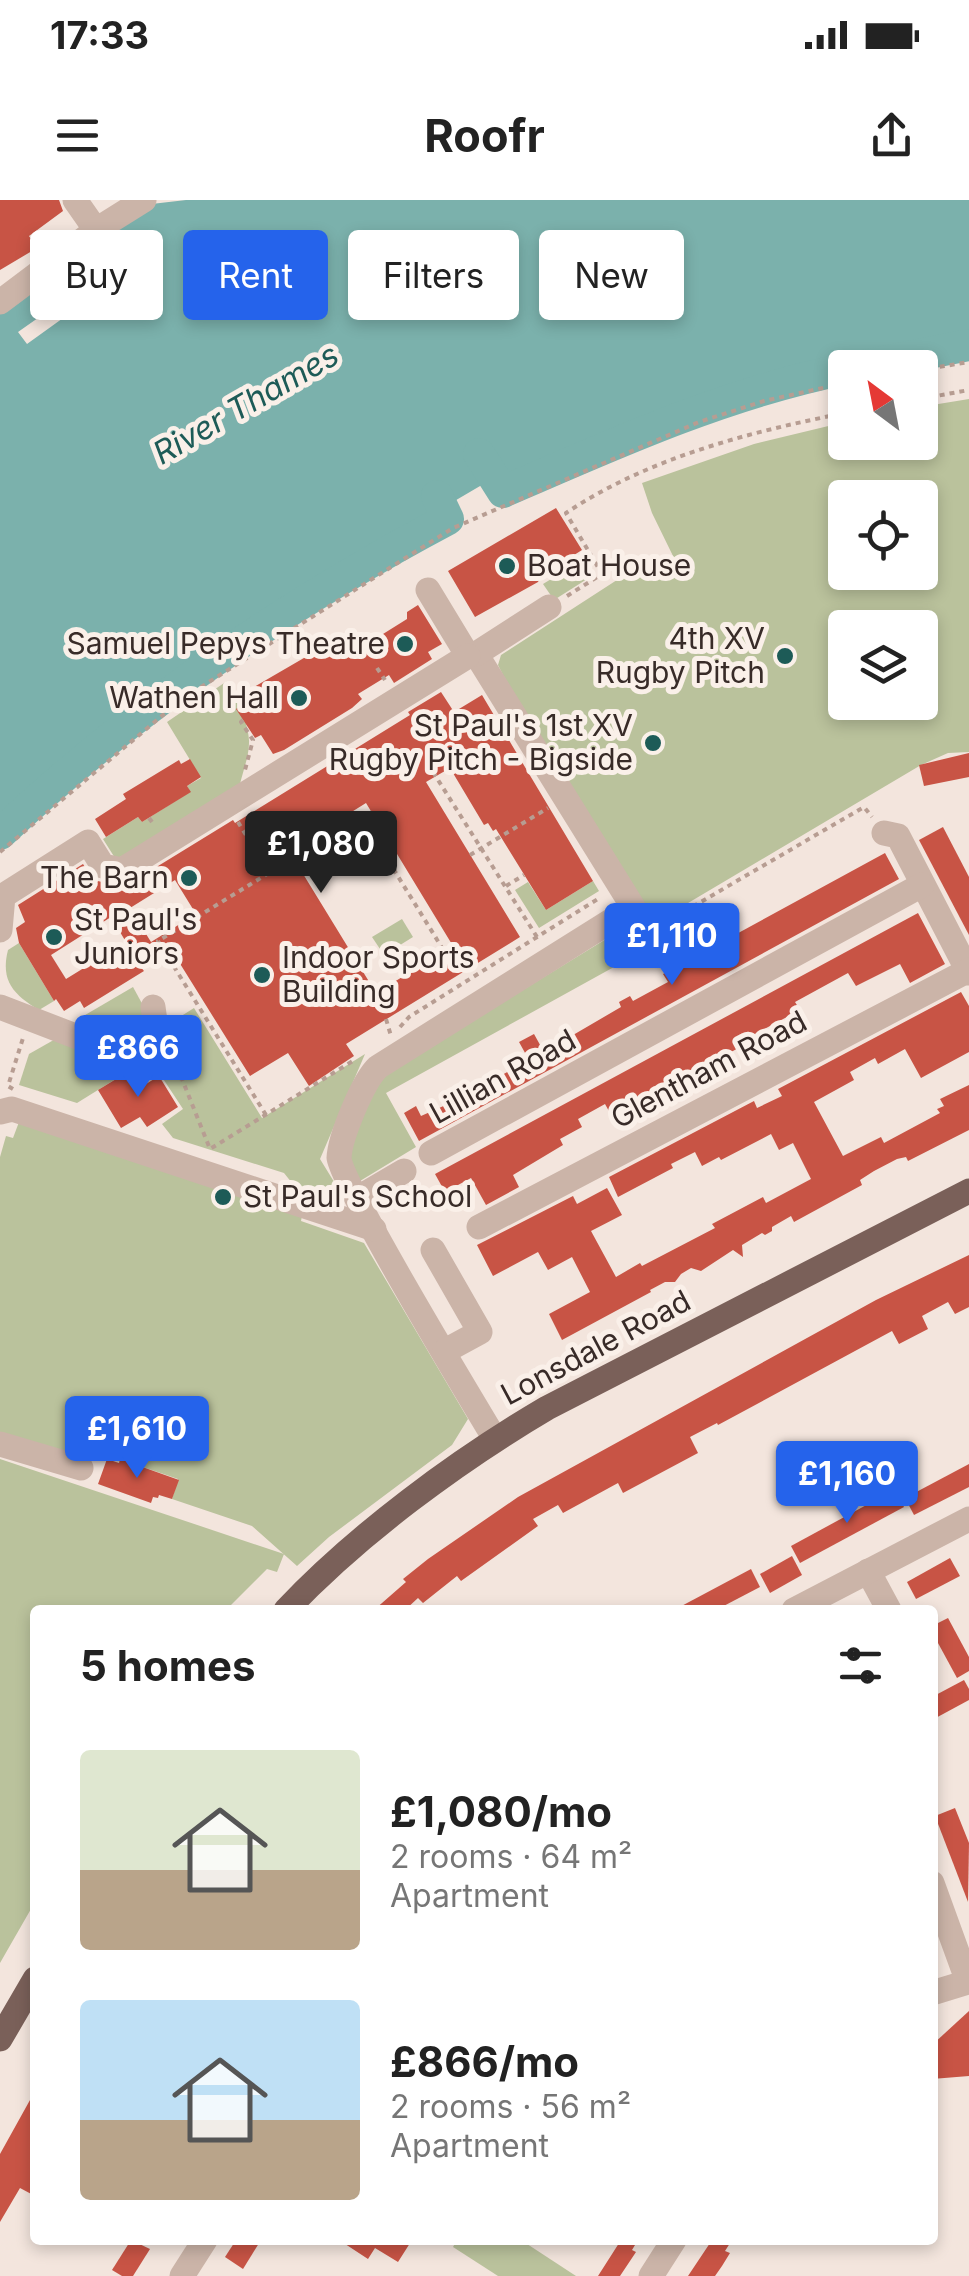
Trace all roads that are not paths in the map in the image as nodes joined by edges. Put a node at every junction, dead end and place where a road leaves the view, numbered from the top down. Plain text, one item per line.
1 (75, 200) edge
2 (144, 200) edge
3 (96, 230) joint
4 (30, 280) edge
5 (0, 302) edge
6 (428, 590) dead end
7 (549, 607) road end
8 (472, 655) junction
9 (884, 833) road end
10 (922, 886) junction
11 (0, 930) edge
12 (969, 971) edge
13 (0, 1007) edge
14 (152, 1007) dead end
15 (0, 1112) edge
16 (431, 1153) dead end
17 (404, 1171) dead end
18 (969, 1191) edge
19 (358, 1198) junction
20 (479, 1227) dead end
21 (374, 1229) junction
22 (396, 1267) junction
23 (445, 1351) junction
24 (494, 1439) junction
25 (0, 1444) edge
26 (81, 1468) dead end
27 (969, 1519) edge
28 (868, 1572) junction
29 (292, 1605) edge
30 (804, 1605) edge
31 (885, 1605) edge
32 (938, 1899) edge
33 (969, 1982) edge
34 (30, 1988) edge
35 (938, 1992) edge
36 (0, 2039) edge
37 (204, 2245) edge
38 (671, 2245) edge
39 (190, 2273) edge
40 (651, 2276) edge

1 - 3 street
2 - 3 street
4 - 5 street
6 - 8 street
7 - 8 street
8 - 11 street
8 - 19 street
9 - 10 street
10 - 12 street
10 - 16 street, Lillian Road
12 - 20 street, Glentham Road
13 - 14 street
15 - 21 street
17 - 19 street
18 - 24 main road, Lonsdale Road
19 - 21 street
21 - 22 street
22 - 23 street
22 - 23 street
23 - 24 street
24 - 29 main road, Lonsdale Road
25 - 26 street
27 - 28 street
28 - 30 street
28 - 31 street
32 - 33 street
33 - 35 street
34 - 36 main road
37 - 39 street
38 - 40 street

